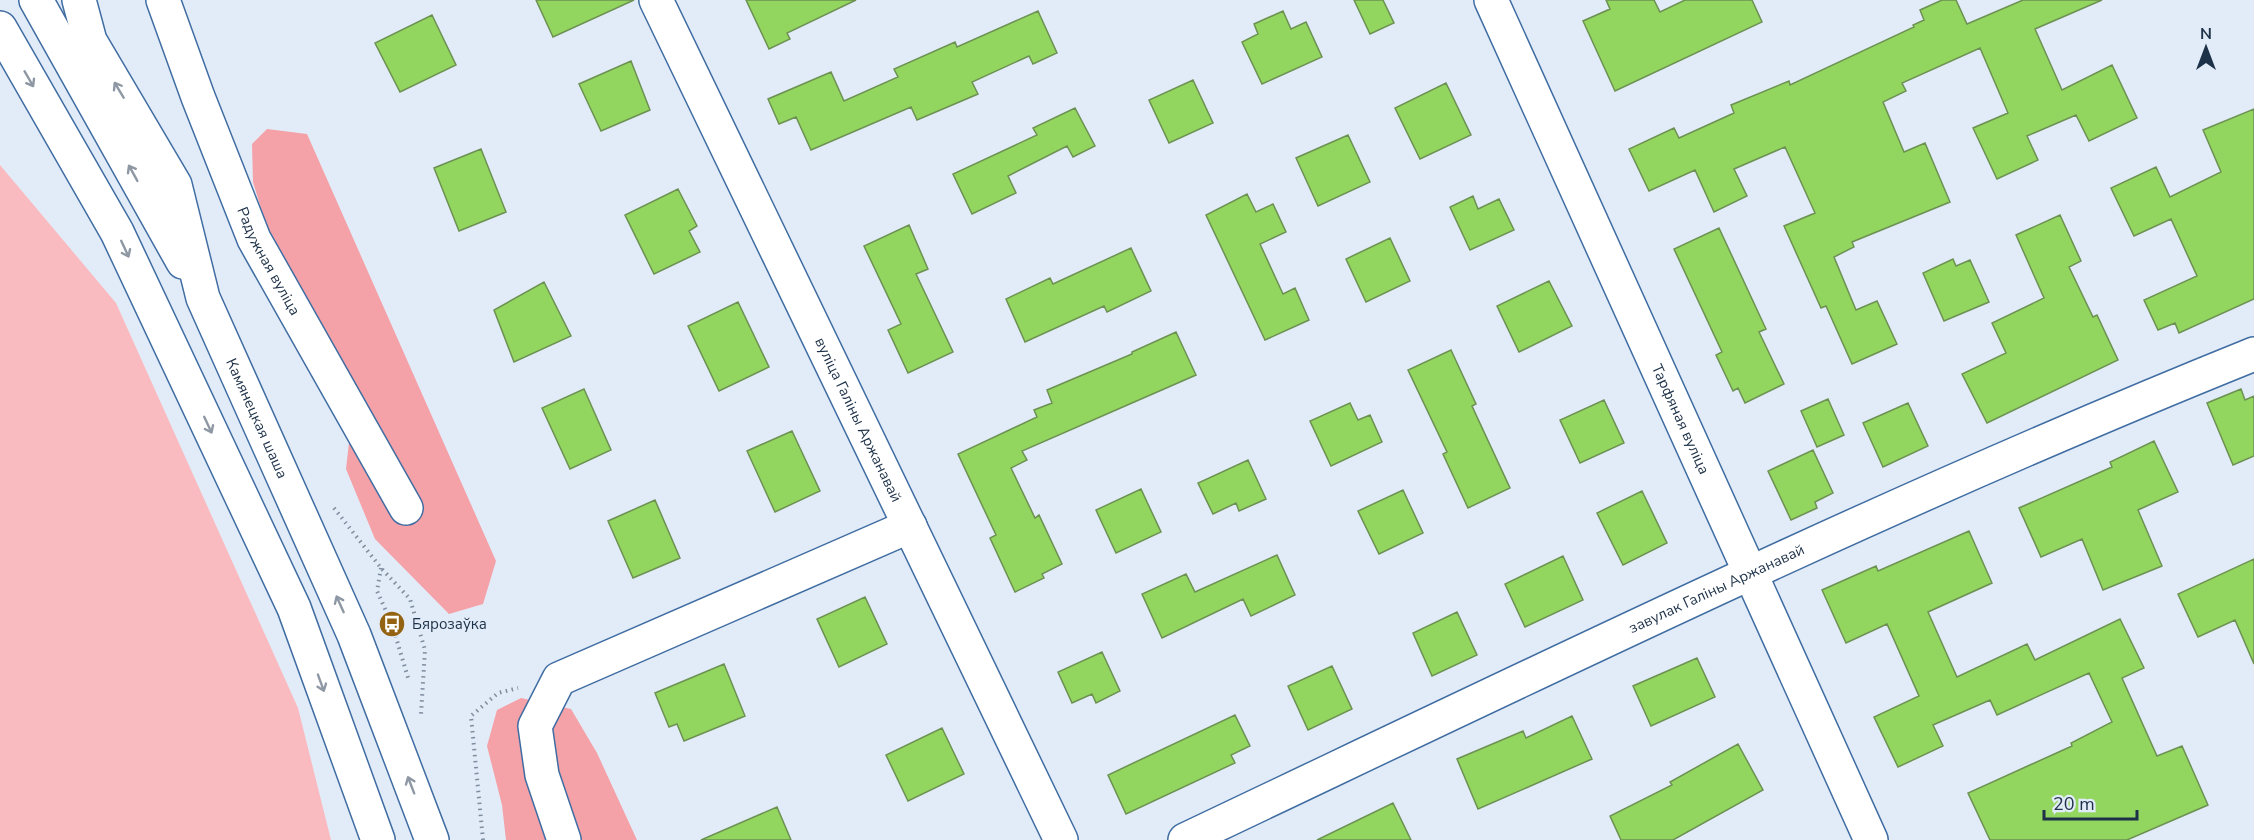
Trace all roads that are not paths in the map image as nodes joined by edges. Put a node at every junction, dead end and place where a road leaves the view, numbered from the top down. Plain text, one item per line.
1 (36, 0) edge
2 (79, 0) edge
3 (163, 0) edge
4 (656, 0) edge
5 (1491, 0) edge
6 (0, 28) edge
7 (202, 298) junction
8 (2254, 354) edge
9 (406, 508) dead end
10 (910, 526) junction
11 (1750, 573) junction
12 (378, 840) edge
13 (432, 840) edge
14 (564, 840) edge
15 (1061, 840) edge
16 (1185, 840) edge
17 (1871, 840) edge

7 -> 1 street
7 -> 2 street, Камянецкая шаша
3 - 9 street, Радужная вуліца
4 - 10 street, вуліца Галіны Аржанавай
5 - 11 street, Тарфяная вуліца
6 -> 12 street
13 -> 7 street, Камянецкая шаша
8 - 11 street, завулак Галіны Аржанавай
10 - 14 street
10 - 15 street, вуліца Галіны Аржанавай
11 - 16 street, завулак Галіны Аржанавай
11 - 17 street, Тарфяная вуліца

